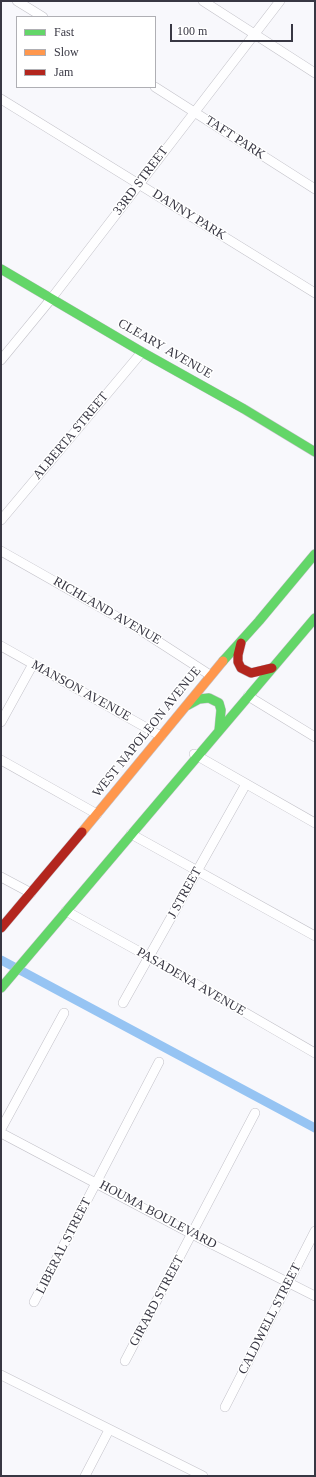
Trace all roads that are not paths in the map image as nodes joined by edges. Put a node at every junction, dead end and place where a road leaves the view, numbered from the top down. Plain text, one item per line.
1 (17, 1) edge
2 (203, 1) edge
3 (280, 1) edge
4 (41, 16) edge
5 (254, 34) junction
6 (315, 72) edge
7 (156, 88) edge
8 (1, 99) edge
9 (194, 111) junction
10 (138, 184) junction
11 (315, 189) edge
12 (2, 270) edge
13 (315, 293) edge
14 (51, 299) junction
15 (142, 352) junction
16 (1, 360) edge
17 (315, 452) edge
18 (1, 520) edge
19 (1, 551) edge
20 (315, 554) edge
21 (315, 618) edge
22 (242, 641) junction
23 (1, 646) edge
24 (33, 664) junction
25 (272, 668) junction
26 (210, 675) junction
27 (248, 696) junction
28 (186, 706) junction
29 (1, 722) edge
30 (219, 730) junction
31 (161, 736) junction
32 (315, 737) edge
33 (195, 755) junction
34 (1, 760) edge
35 (246, 784) junction
36 (97, 814) junction
37 (315, 823) edge
38 (131, 834) junction
39 (197, 871) junction
40 (1, 877) edge
41 (30, 894) junction
42 (66, 912) junction
43 (1, 928) edge
44 (315, 936) edge
45 (149, 957) junction
46 (1, 988) edge
47 (123, 1002) dead end
48 (64, 1012) dead end
49 (315, 1053) edge
50 (159, 1062) dead end
51 (255, 1113) dead end
52 (1, 1129) edge
53 (1, 1133) edge
54 (96, 1183) junction
55 (315, 1231) edge
56 (192, 1234) junction
57 (289, 1282) junction
58 (315, 1296) edge
59 (34, 1302) dead end
60 (125, 1361) dead end
61 (1, 1374) edge
62 (225, 1407) dead end
63 (109, 1430) junction
64 (85, 1476) edge
65 (203, 1476) edge

1 - 4 street
2 - 5 street
3 - 5 street, 33RD STREET
5 - 6 street
5 - 9 street, 33RD STREET
7 - 9 street, TAFT PARK
8 - 10 street, DANNY PARK
9 - 10 street, 33RD STREET
9 - 11 street, TAFT PARK
10 - 13 street, DANNY PARK
10 - 14 street, 33RD STREET
12 - 14 main road, CLEARY AVENUE
14 - 15 main road, CLEARY AVENUE
14 - 16 street, 33RD STREET
15 - 17 main road, CLEARY AVENUE
15 - 18 street, ALBERTA STREET
19 - 26 street, RICHLAND AVENUE
20 - 22 main road, WEST NAPOLEON AVENUE
21 - 25 main road
22 - 25 main road
22 - 26 main road, WEST NAPOLEON AVENUE
23 - 24 street, MANSON AVENUE
24 - 29 street
24 - 31 street, MANSON AVENUE
25 - 27 main road
26 - 28 main road, WEST NAPOLEON AVENUE
27 - 30 main road
27 - 32 street
28 - 30 main road
28 - 31 main road, WEST NAPOLEON AVENUE
30 - 33 main road
31 - 36 main road, WEST NAPOLEON AVENUE
33 - 35 street
33 - 38 main road
34 - 36 street
35 - 37 street
35 - 39 street, J STREET
36 - 41 main road, WEST NAPOLEON AVENUE
38 - 39 street
38 - 42 main road
39 - 44 street
39 - 45 street, J STREET
40 - 41 street
41 - 43 main road, WEST NAPOLEON AVENUE
42 - 45 street, PASADENA AVENUE
42 - 46 main road
45 - 47 street, J STREET
45 - 49 street, PASADENA AVENUE
48 - 52 street
50 - 54 street, LIBERAL STREET
51 - 56 street, GIRARD STREET
53 - 54 street, HOUMA BOULEVARD
54 - 56 street, HOUMA BOULEVARD
54 - 59 street, LIBERAL STREET
55 - 57 street, CALDWELL STREET
56 - 57 street, HOUMA BOULEVARD
56 - 60 street, GIRARD STREET
57 - 58 street, HOUMA BOULEVARD
57 - 62 street, CALDWELL STREET
61 - 63 street
63 - 64 street
63 - 65 street

